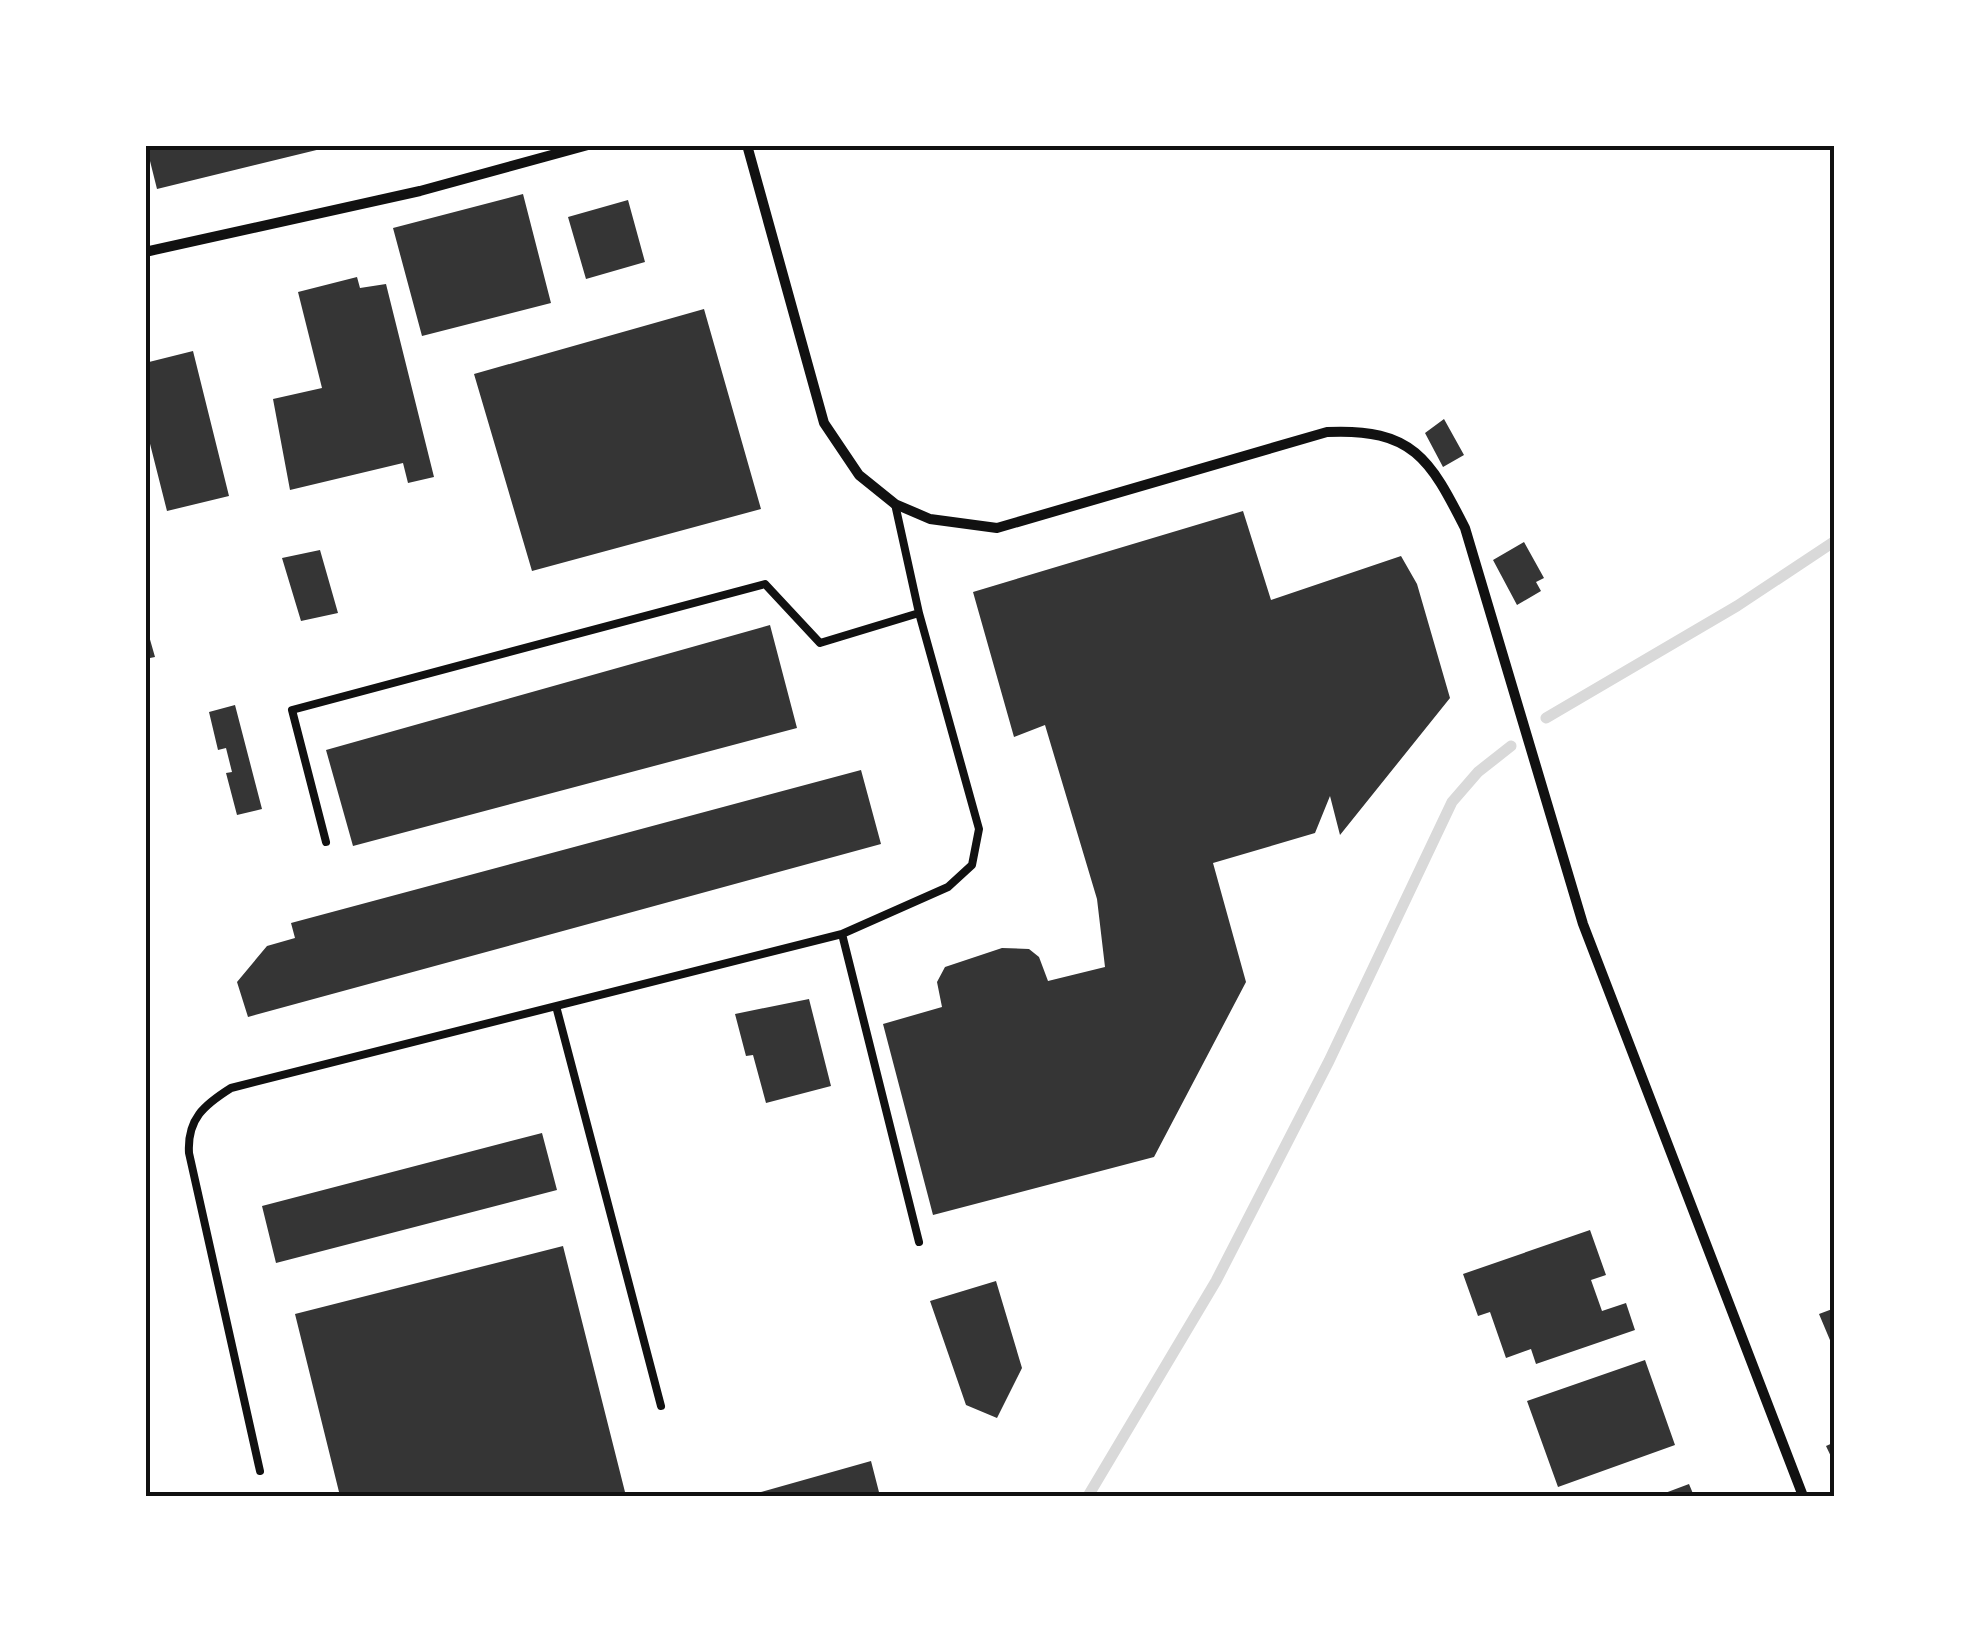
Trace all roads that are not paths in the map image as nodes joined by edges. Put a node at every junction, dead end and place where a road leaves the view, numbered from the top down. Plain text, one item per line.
1 (588, 145) edge
2 (747, 145) edge
3 (145, 252) edge
4 (895, 504) junction
5 (919, 613) junction
6 (326, 842) dead end
7 (842, 934) junction
8 (556, 1006) junction
9 (919, 1242) dead end
10 (661, 1406) dead end
11 (260, 1471) dead end
12 (1803, 1496) edge

1 - 3 street
2 - 4 street
4 - 5 lane
4 - 12 street
5 - 6 lane
5 - 7 lane
7 - 8 lane
7 - 9 lane
8 - 10 lane
8 - 11 lane

